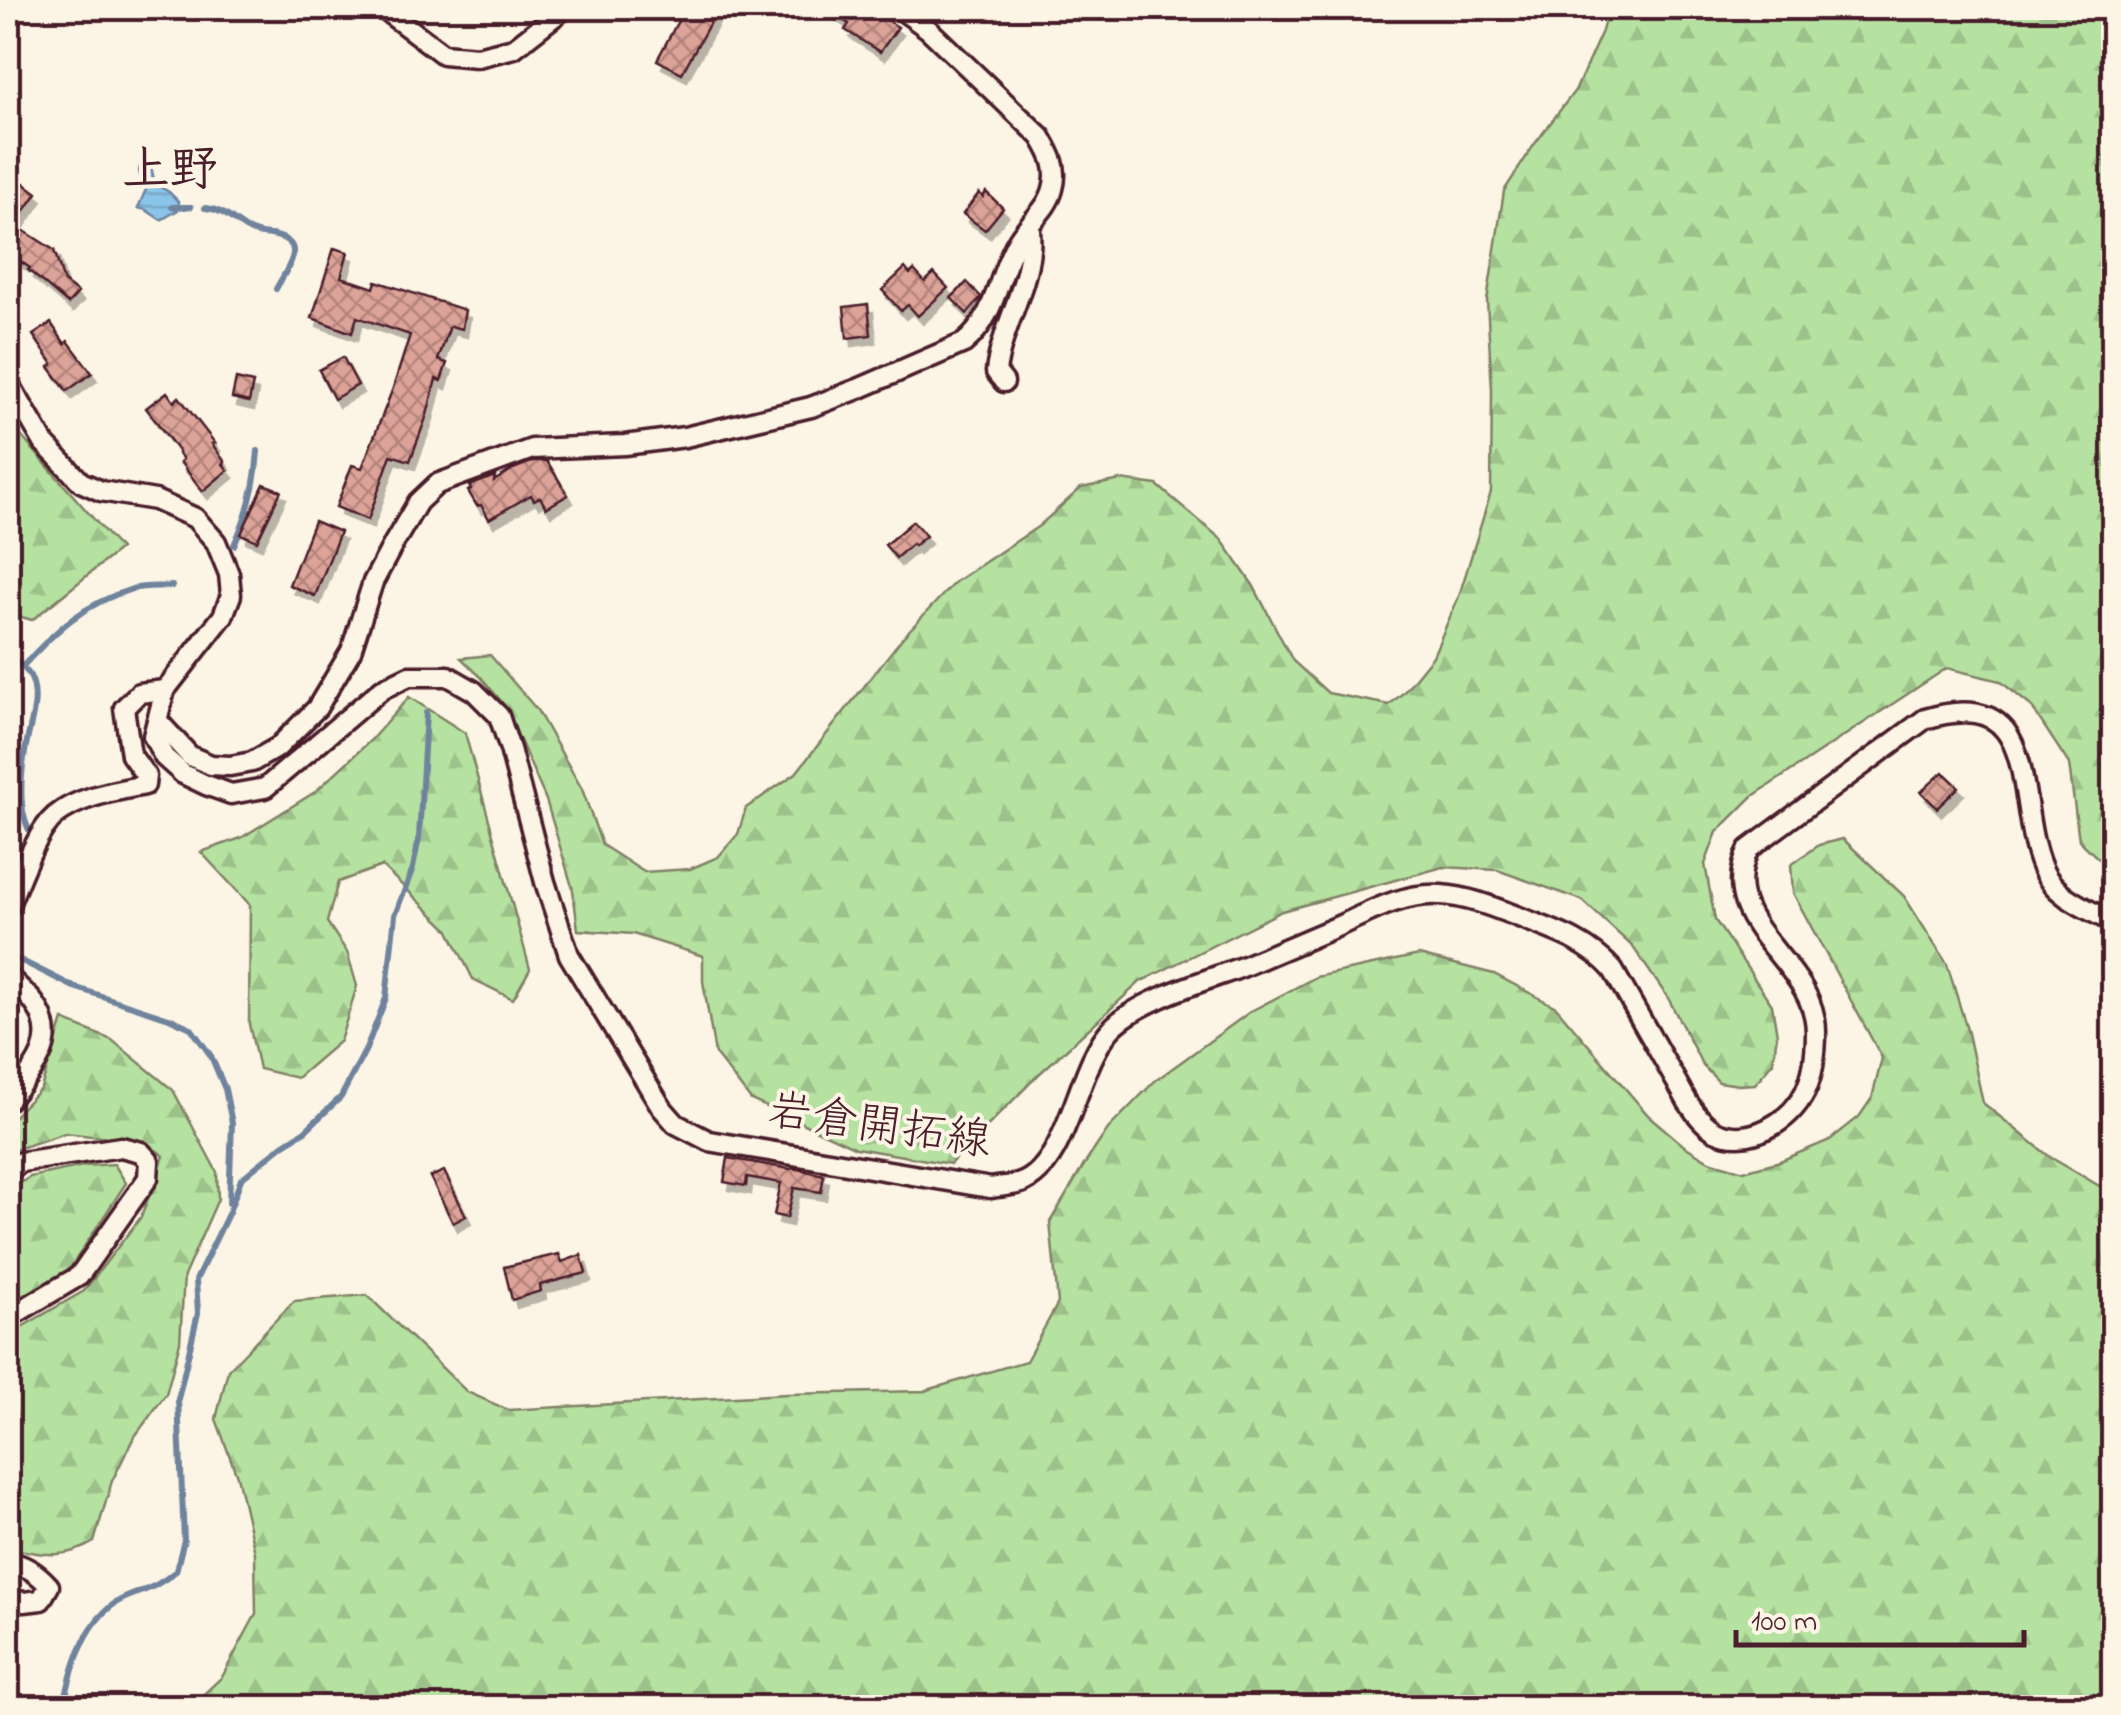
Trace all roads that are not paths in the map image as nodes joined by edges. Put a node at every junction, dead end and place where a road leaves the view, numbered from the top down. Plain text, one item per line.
1 (382, 8) edge
2 (565, 8) edge
3 (899, 8) edge
4 (1030, 226) junction
5 (8, 381) edge
6 (1004, 382) dead end
7 (165, 690) junction
8 (157, 720) junction
9 (8, 907) edge
10 (2114, 923) edge
11 (8, 976) edge
12 (8, 1100) edge
13 (8, 1172) edge
14 (8, 1318) edge
15 (8, 1561) edge
16 (8, 1600) edge

1 - 2 street
3 - 4 street
4 - 6 street
4 - 8 street
5 - 7 street
7 - 8 street
7 - 9 street
8 - 10 street, 岩倉開拓線
11 - 12 street
13 - 14 street
15 - 16 street

